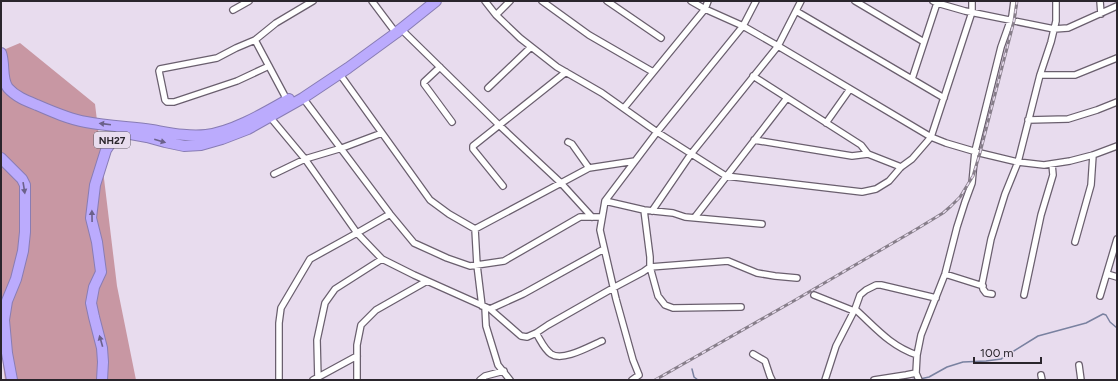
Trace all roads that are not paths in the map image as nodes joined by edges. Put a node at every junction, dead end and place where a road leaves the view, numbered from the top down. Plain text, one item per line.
1 (249, 1) edge
2 (313, 1) edge
3 (372, 1) edge
4 (436, 1) edge
5 (484, 1) edge
6 (510, 1) edge
7 (542, 1) edge
8 (607, 1) edge
9 (692, 1) edge
10 (708, 1) edge
11 (756, 1) edge
12 (801, 1) edge
13 (855, 1) edge
14 (972, 1) edge
15 (1014, 1) edge
16 (1056, 1) edge
17 (1100, 1) edge
18 (935, 2) edge
19 (1117, 6) edge
20 (705, 8) junction
21 (233, 10) dead end
22 (796, 11) junction
23 (972, 12) junction
24 (496, 14) junction
25 (1101, 14) junction
26 (1010, 20) junction
27 (743, 26) junction
28 (1054, 29) junction
29 (399, 31) junction
30 (661, 38) dead end
31 (255, 40) junction
32 (924, 42) junction
33 (778, 46) junction
34 (531, 47) junction
35 (1, 53) edge
36 (1117, 58) edge
37 (269, 66) junction
38 (440, 67) junction
39 (566, 72) junction
40 (653, 72) junction
41 (339, 73) junction
42 (1040, 75) junction
43 (753, 76) junction
44 (912, 79) junction
45 (488, 88) dead end
46 (850, 89) junction
47 (303, 98) junction
48 (787, 98) junction
49 (944, 98) junction
50 (287, 100) junction
51 (1117, 102) edge
52 (624, 108) junction
53 (270, 117) junction
54 (1028, 120) junction
55 (452, 122) dead end
56 (826, 123) junction
57 (499, 124) junction
58 (657, 132) junction
59 (382, 133) junction
60 (931, 137) junction
61 (754, 140) junction
62 (568, 142) dead end
63 (1117, 146) edge
64 (342, 148) junction
65 (975, 151) junction
66 (691, 154) junction
67 (868, 154) junction
68 (1093, 155) junction
69 (1, 158) edge
70 (305, 159) junction
71 (635, 161) junction
72 (1018, 162) junction
73 (1052, 164) junction
74 (902, 167) junction
75 (590, 168) junction
76 (274, 174) dead end
77 (726, 176) junction
78 (561, 183) junction
79 (503, 186) dead end
80 (604, 202) junction
81 (644, 210) junction
82 (652, 211) junction
83 (390, 214) junction
84 (592, 217) junction
85 (601, 217) junction
86 (695, 217) junction
87 (762, 224) dead end
88 (475, 229) junction
89 (357, 233) junction
90 (1117, 239) edge
91 (1075, 242) dead end
92 (604, 249) junction
93 (382, 259) junction
94 (477, 265) junction
95 (650, 267) junction
96 (945, 274) junction
97 (1107, 274) junction
98 (1117, 277) edge
99 (797, 278) dead end
100 (428, 281) junction
101 (983, 286) junction
102 (613, 288) junction
103 (992, 294) dead end
104 (814, 295) dead end
105 (1024, 295) dead end
106 (1100, 296) dead end
107 (936, 298) junction
108 (486, 307) junction
109 (741, 307) dead end
110 (855, 310) junction
111 (536, 333) junction
112 (602, 341) dead end
113 (753, 354) dead end
114 (917, 355) junction
115 (357, 356) junction
116 (1079, 365) dead end
117 (504, 371) junction
118 (918, 376) edge
119 (640, 377) edge
120 (316, 379) edge
121 (12, 380) edge
122 (102, 380) edge
123 (279, 380) edge
124 (357, 380) edge
125 (480, 380) edge
126 (510, 380) edge
127 (632, 380) edge
128 (772, 380) edge
129 (825, 380) edge
130 (874, 380) edge
131 (1081, 380) edge

1 - 21 street
2 - 31 street
3 - 29 street
4 - 29 highway, NH27
5 - 24 street
6 - 24 street
7 - 40 street
8 - 30 street
9 - 20 street
10 - 20 street
11 - 27 street
12 - 22 street
13 - 32 street
14 - 23 street
15 - 26 street
16 - 28 street
17 - 25 street
18 - 23 street
18 - 32 street
19 - 25 street
20 - 27 street
20 - 40 street
22 - 33 street
22 - 44 street
23 - 26 street
23 - 49 street
24 - 34 street
25 - 28 street
26 - 28 street
26 - 65 street
27 - 33 street
27 - 58 street
28 - 42 street
29 - 38 street
29 - 41 highway, NH27
31 - 37 street
31 - 37 street
32 - 44 street
33 - 43 street
33 - 46 street
34 - 39 street
34 - 45 street
50 -> 35 highway, NH27
36 - 42 street
37 - 50 street
38 - 55 street
38 - 57 street
39 - 52 street
39 - 57 street
40 - 52 street
41 - 47 highway, NH27
41 - 50 highway, NH27
41 - 59 street
42 - 54 street
43 - 48 street
43 - 66 street
44 - 49 street
46 - 56 street
46 - 60 street
47 - 53 highway, NH27
47 - 64 street
48 - 56 street
48 - 61 street
49 - 60 street
51 - 54 street
52 - 58 street
53 - 70 street
122 -> 53 highway, NH27
54 - 72 street
56 - 67 street
57 - 78 street
57 - 79 street
58 - 66 street
58 - 71 street
59 - 64 street
59 - 88 street
60 - 65 street
60 - 74 street
61 - 67 street
61 - 77 street
62 - 75 street
63 - 68 street
64 - 70 street
64 - 83 street
65 - 72 street
65 - 96 street
66 - 77 street
66 - 82 street
67 - 74 street
68 - 73 street
68 - 91 street
69 -> 121 highway
70 - 76 street
70 - 89 street
71 - 75 street
71 - 80 street
72 - 73 street
72 - 101 street
73 - 105 street
74 - 77 street
75 - 78 street
77 - 86 street
78 - 84 street
78 - 88 street
80 - 81 street
80 - 85 street
81 - 82 street
81 - 95 street
82 - 86 street
83 - 89 street
83 - 94 street
84 - 85 street
84 - 94 street
85 - 92 street
86 - 87 street
88 - 94 street
89 - 93 street
89 - 123 street
90 - 97 street
92 - 102 street
92 - 108 street
93 - 100 street
93 - 120 street
94 - 108 street
95 - 99 street
95 - 102 street
95 - 109 street
96 - 101 street
96 - 107 street
97 - 98 street
97 - 106 street
100 - 108 street
100 - 115 street
101 - 103 street
102 - 111 street
102 - 119 street
104 - 110 street
107 - 110 street
107 - 114 street
108 - 111 street
108 - 117 street
110 - 114 street
110 - 129 street
111 - 112 street
113 - 128 street
114 - 118 street
115 - 120 street
115 - 124 street
116 - 131 street
117 - 125 street
117 - 126 street
118 - 130 street
119 - 127 street

